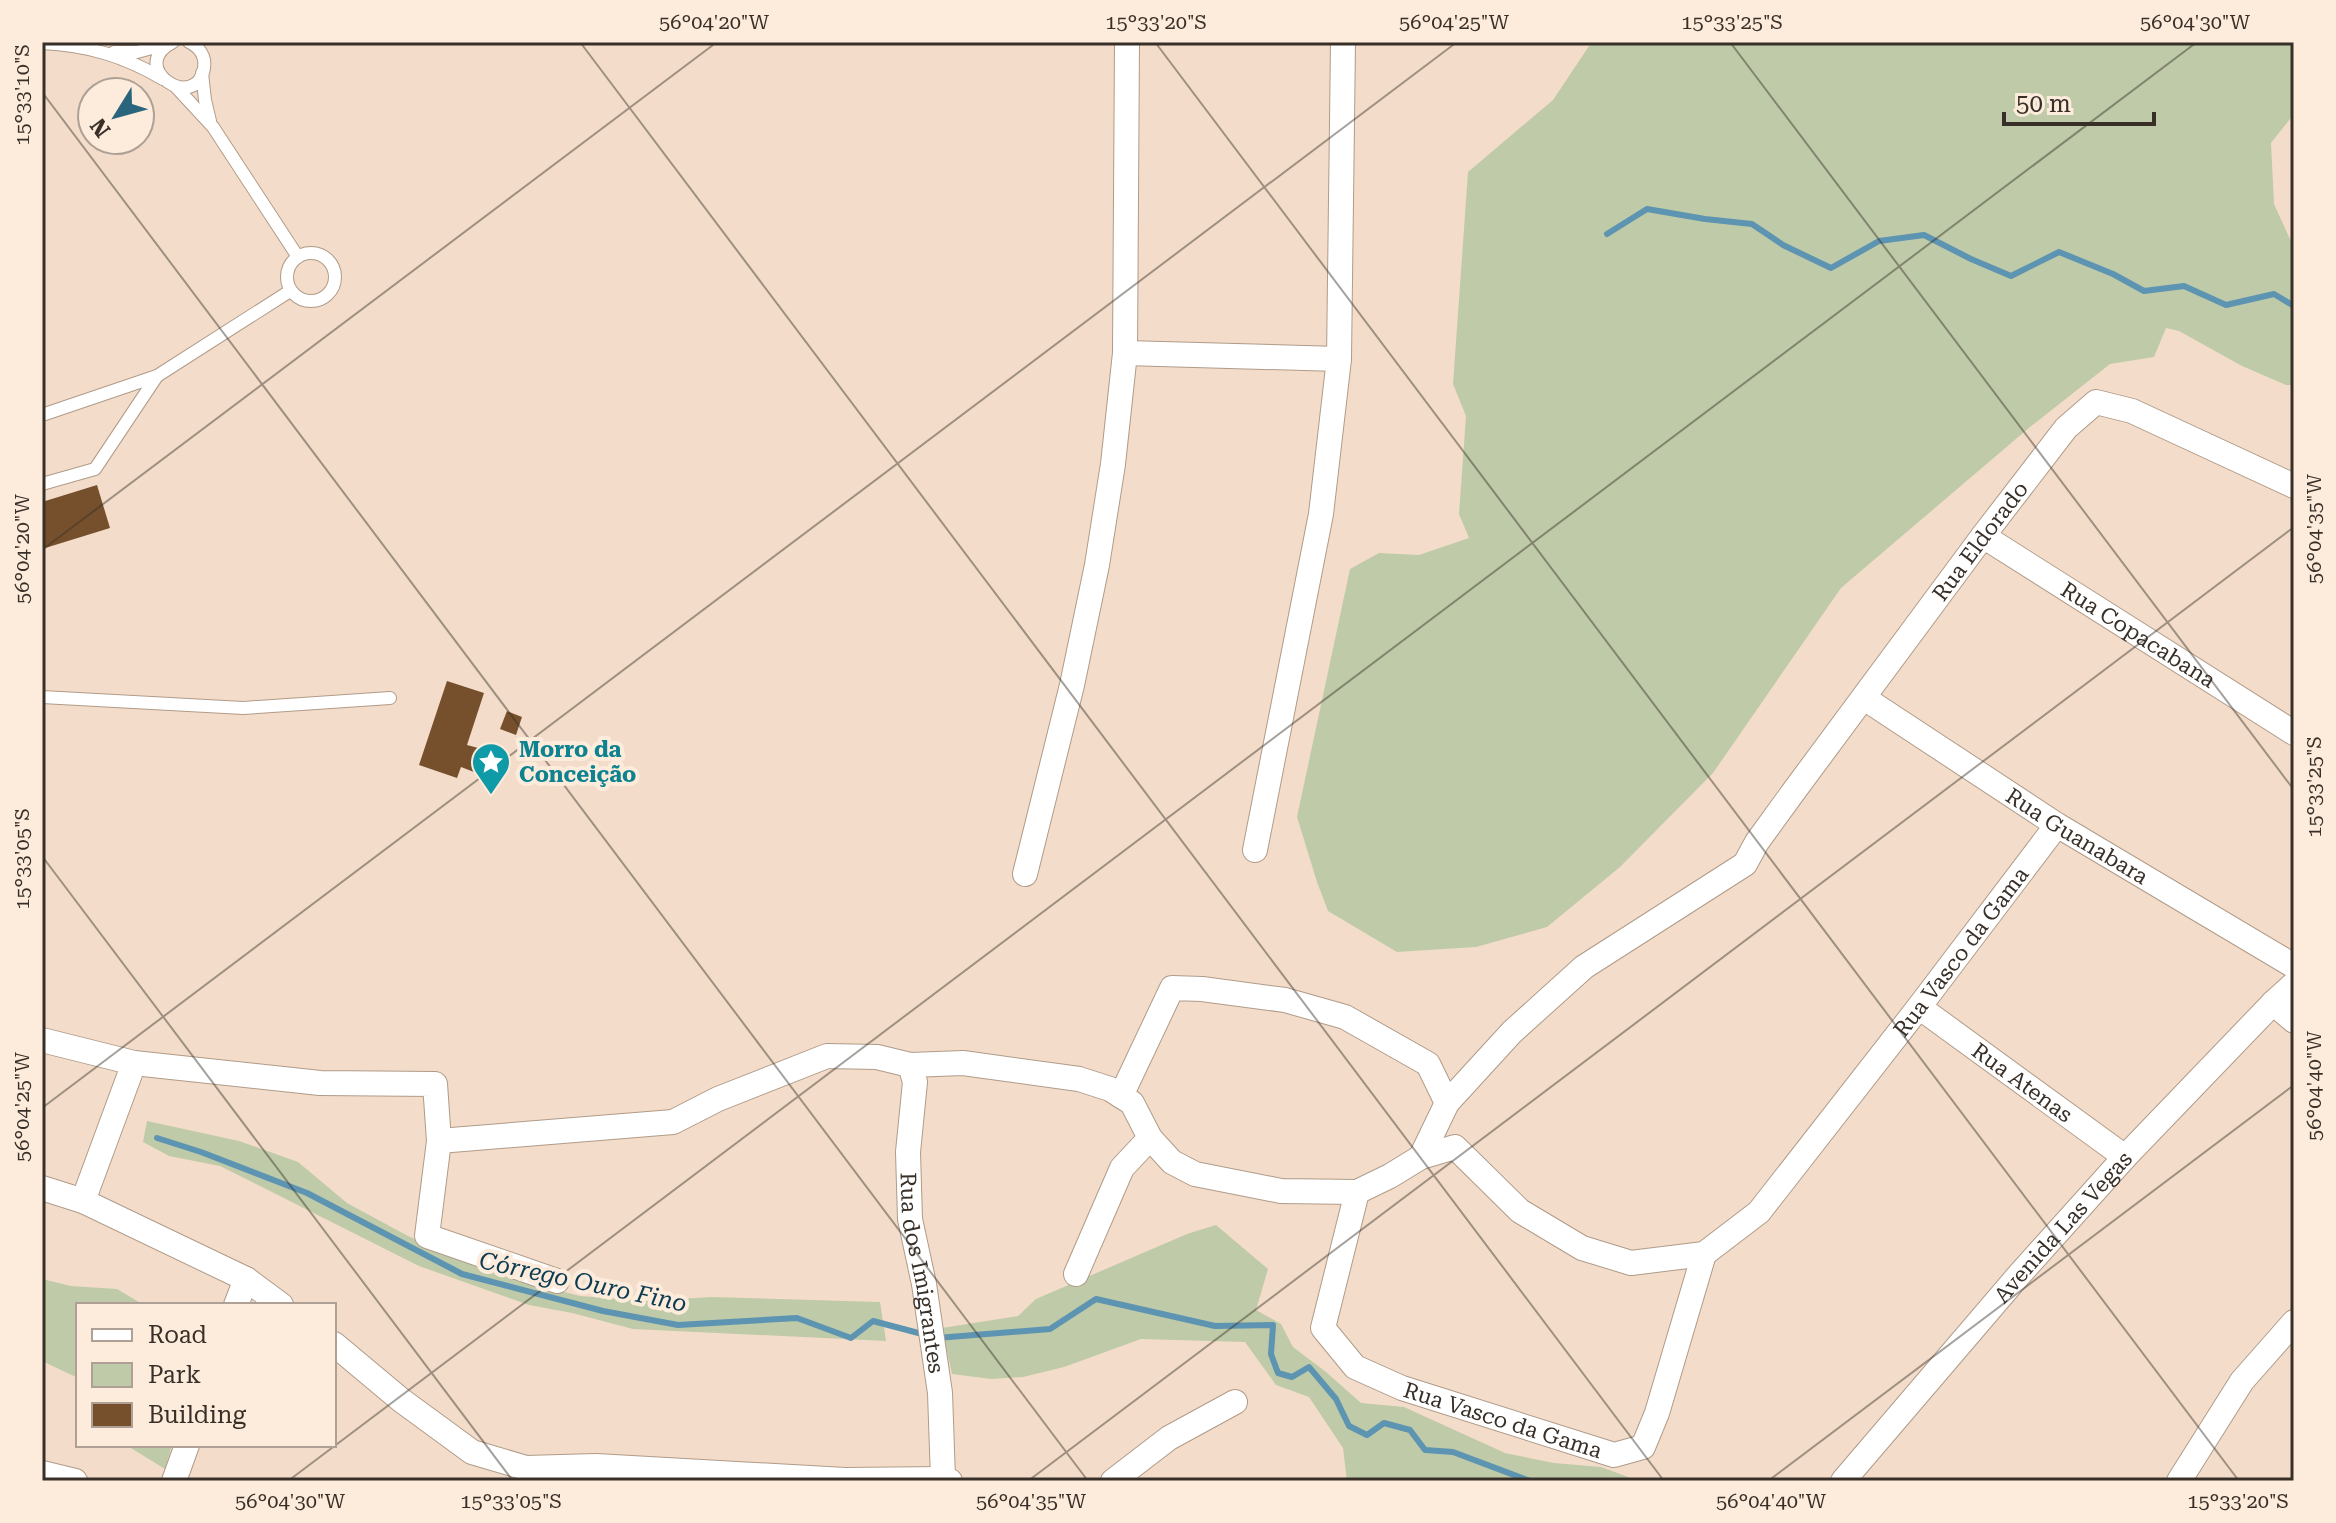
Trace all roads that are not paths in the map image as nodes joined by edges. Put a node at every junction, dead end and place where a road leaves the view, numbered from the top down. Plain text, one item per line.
1 (172, 42) edge
2 (189, 42) edge
3 (203, 42) edge
4 (1127, 42) edge
5 (1343, 42) edge
6 (42, 43) edge
7 (103, 51) junction
8 (203, 58) junction
9 (202, 73) junction
10 (163, 79) junction
11 (176, 87) junction
12 (213, 127) junction
13 (298, 257) junction
14 (290, 291) junction
15 (1125, 353) junction
16 (1339, 359) junction
17 (157, 376) junction
18 (42, 415) edge
19 (42, 484) edge
20 (2294, 486) edge
21 (1983, 536) junction
22 (42, 697) edge
23 (390, 698) dead end
24 (1864, 698) junction
25 (2294, 733) edge
26 (2057, 825) junction
27 (1255, 850) dead end
28 (1025, 874) dead end
29 (2294, 966) edge
30 (2294, 984) edge
31 (2273, 1003) junction
32 (1919, 1007) junction
33 (2294, 1021) edge
34 (42, 1040) edge
35 (134, 1063) junction
36 (910, 1065) junction
37 (1121, 1096) junction
38 (1447, 1103) junction
39 (1150, 1138) junction
40 (439, 1141) junction
41 (1421, 1157) junction
42 (2125, 1157) junction
43 (42, 1188) edge
44 (1357, 1192) junction
45 (83, 1201) junction
46 (1704, 1254) junction
47 (1076, 1274) dead end
48 (246, 1279) junction
49 (557, 1281) dead end
50 (237, 1303) edge
51 (278, 1303) edge
52 (2294, 1322) edge
53 (336, 1346) edge
54 (1235, 1402) dead end
55 (186, 1447) edge
56 (42, 1473) edge
57 (947, 1480) edge
58 (75, 1481) edge
59 (174, 1481) edge
60 (1113, 1481) edge
61 (1843, 1481) edge
62 (2179, 1481) edge

1 - 7 lane
1 - 10 lane
2 - 8 lane
3 - 8 lane
4 - 15 street
5 - 16 street
6 - 7 lane
7 - 10 lane
8 - 9 lane
9 - 11 lane
9 - 12 lane
10 - 11 lane
11 - 12 lane
12 - 13 lane
13 - 14 lane
13 - 14 lane
14 - 17 lane
15 - 16 street
15 - 28 street
16 - 27 street
17 - 18 lane
17 - 19 lane
20 - 21 street, Rua Eldorado
21 - 24 street, Rua Eldorado
21 - 25 street, Rua Copacabana
22 - 23 lane
24 - 26 street, Rua Guanabara
24 - 38 street, Rua Eldorado
26 - 29 street, Rua Guanabara
26 - 32 street, Rua Vasco da Gama
30 - 31 street, Avenida Las Vegas
31 - 33 street
31 - 42 street, Avenida Las Vegas
32 - 42 street, Rua Atenas
32 - 46 street, Rua Vasco da Gama
34 - 35 street
35 - 40 street
35 - 45 street
36 - 37 street
36 - 40 street
36 - 57 street, Rua dos Imigrantes
37 - 38 street
37 - 39 street
38 - 41 street
39 - 44 street
39 - 47 street
40 - 49 street
41 - 44 street
41 - 46 street
42 - 61 street, Avenida Las Vegas
43 - 45 street
44 - 46 street, Rua Vasco da Gama
45 - 48 street
48 - 50 street
48 - 51 street
52 - 62 street
53 - 57 street
54 - 60 street
55 - 59 street
56 - 58 street

